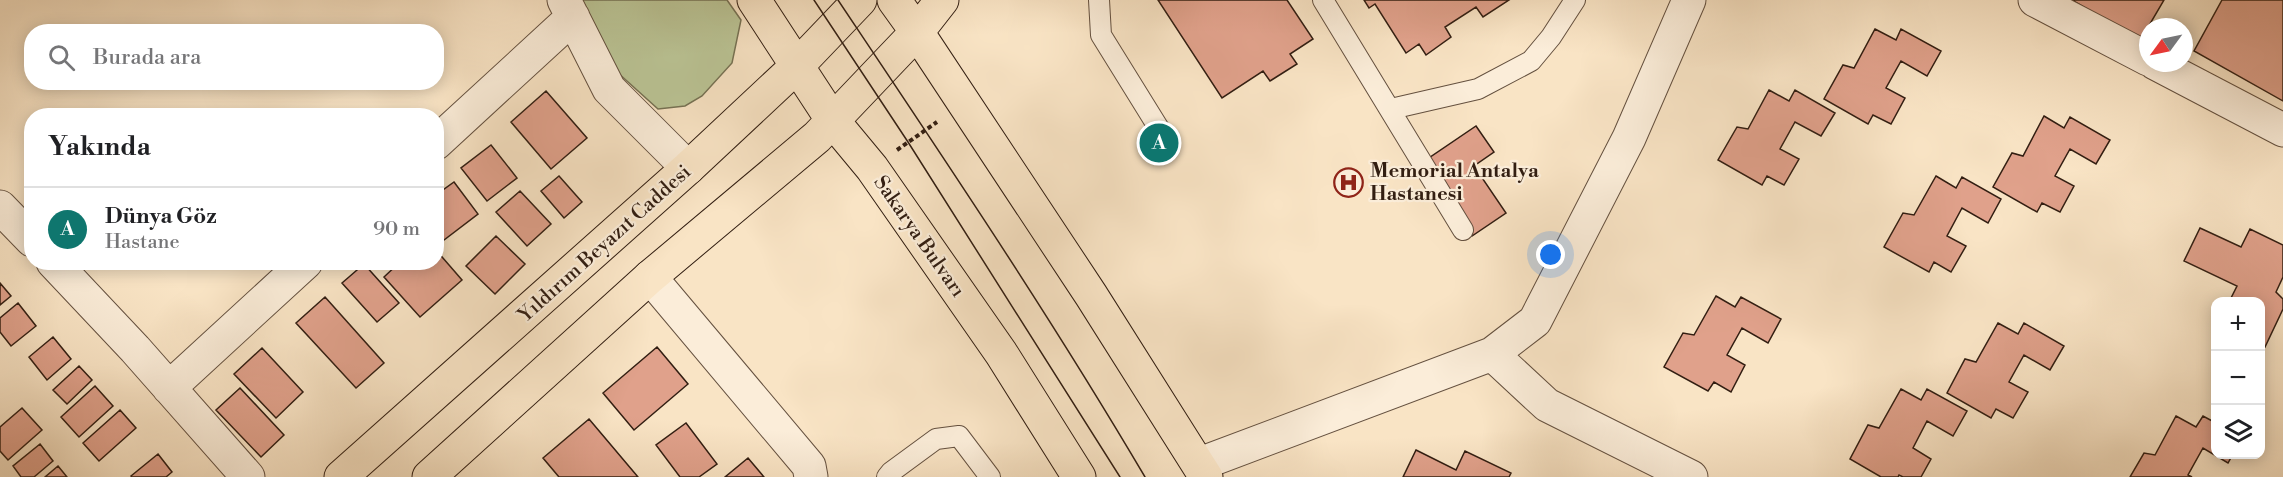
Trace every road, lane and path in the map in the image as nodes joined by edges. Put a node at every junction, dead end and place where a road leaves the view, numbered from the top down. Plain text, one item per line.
1 (754, 0) edge
2 (860, 0) edge
3 (894, 0) edge
4 (942, 0) edge
5 (1099, 0) edge
6 (1323, 0) edge
7 (1575, 0) edge
8 (1689, 0) edge
9 (2035, 0) edge
10 (569, 9) edge
11 (917, 32) junction
12 (2139, 54) edge
13 (796, 67) junction
14 (2172, 72) edge
15 (964, 102) junction
16 (1391, 109) junction
17 (833, 121) junction
18 (2283, 130) edge
19 (444, 135) edge
20 (1163, 135) dead end
21 (688, 168) junction
22 (872, 168) junction
23 (0, 207) edge
24 (1463, 230) dead end
25 (24, 232) edge
26 (60, 270) edge
27 (297, 270) edge
28 (650, 277) junction
29 (1492, 354) junction
30 (169, 388) junction
31 (1203, 471) edge
32 (248, 477) edge
33 (341, 477) edge
34 (429, 477) edge
35 (811, 477) edge
36 (887, 477) edge
37 (990, 477) edge
38 (1079, 477) edge
39 (1691, 477) edge

1 - 13 main road, Sakarya Bulvarı
2 - 13 main road, Yıldırım Beyazıt Caddesi
3 - 11 main road
4 - 11 main road
5 - 20 lane
6 - 16 lane
7 - 16 lane
8 - 29 street
9 - 12 street
10 - 19 street
10 - 21 street
11 - 15 main road
11 - 17 main road
13 - 17 main road, Sakarya Bulvarı
13 - 21 main road, Yıldırım Beyazıt Caddesi
14 - 18 street
15 - 22 path
15 - 31 main road
16 - 24 lane
17 - 22 main road, Sakarya Bulvarı
17 - 28 main road
21 - 33 main road, Yıldırım Beyazıt Caddesi
22 - 38 main road, Sakarya Bulvarı
23 - 25 street
26 - 30 street
27 - 30 street
28 - 34 main road
28 - 35 street
29 - 31 street
29 - 39 street
30 - 32 street
36 - 37 lane

